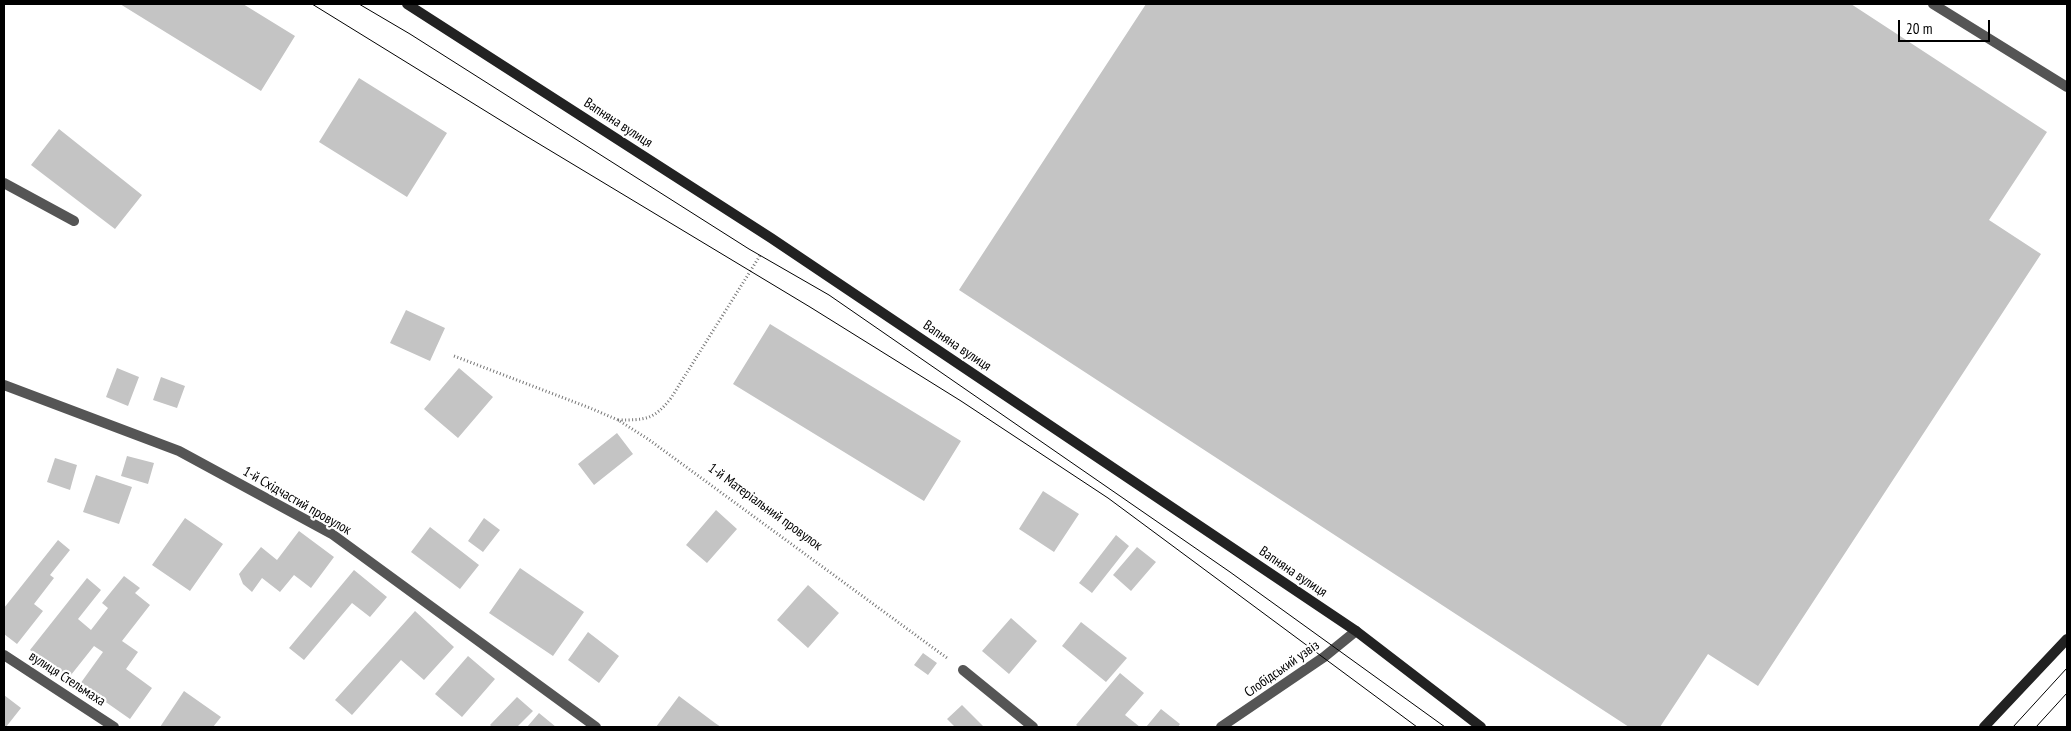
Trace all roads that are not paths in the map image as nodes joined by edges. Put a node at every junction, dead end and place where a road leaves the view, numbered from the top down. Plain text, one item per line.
1 (407, 4) edge
2 (1933, 4) edge
3 (2067, 87) edge
4 (4, 183) edge
5 (74, 221) dead end
6 (4, 385) edge
7 (1356, 630) junction
8 (2067, 639) edge
9 (4, 655) edge
10 (963, 670) road end
11 (114, 727) edge
12 (596, 727) edge
13 (1033, 727) edge
14 (1221, 727) edge
15 (1481, 727) edge
16 (1984, 727) edge

1 - 7 street, Вапняна вулиця
2 - 3 street
4 - 5 street
6 - 12 street, 1-й Східчастий провулок
7 - 14 street, Слобідський узвіз
7 - 15 street, Вапняна вулиця
8 - 16 street
9 - 11 street, вулиця Стельмаха
10 - 13 street

